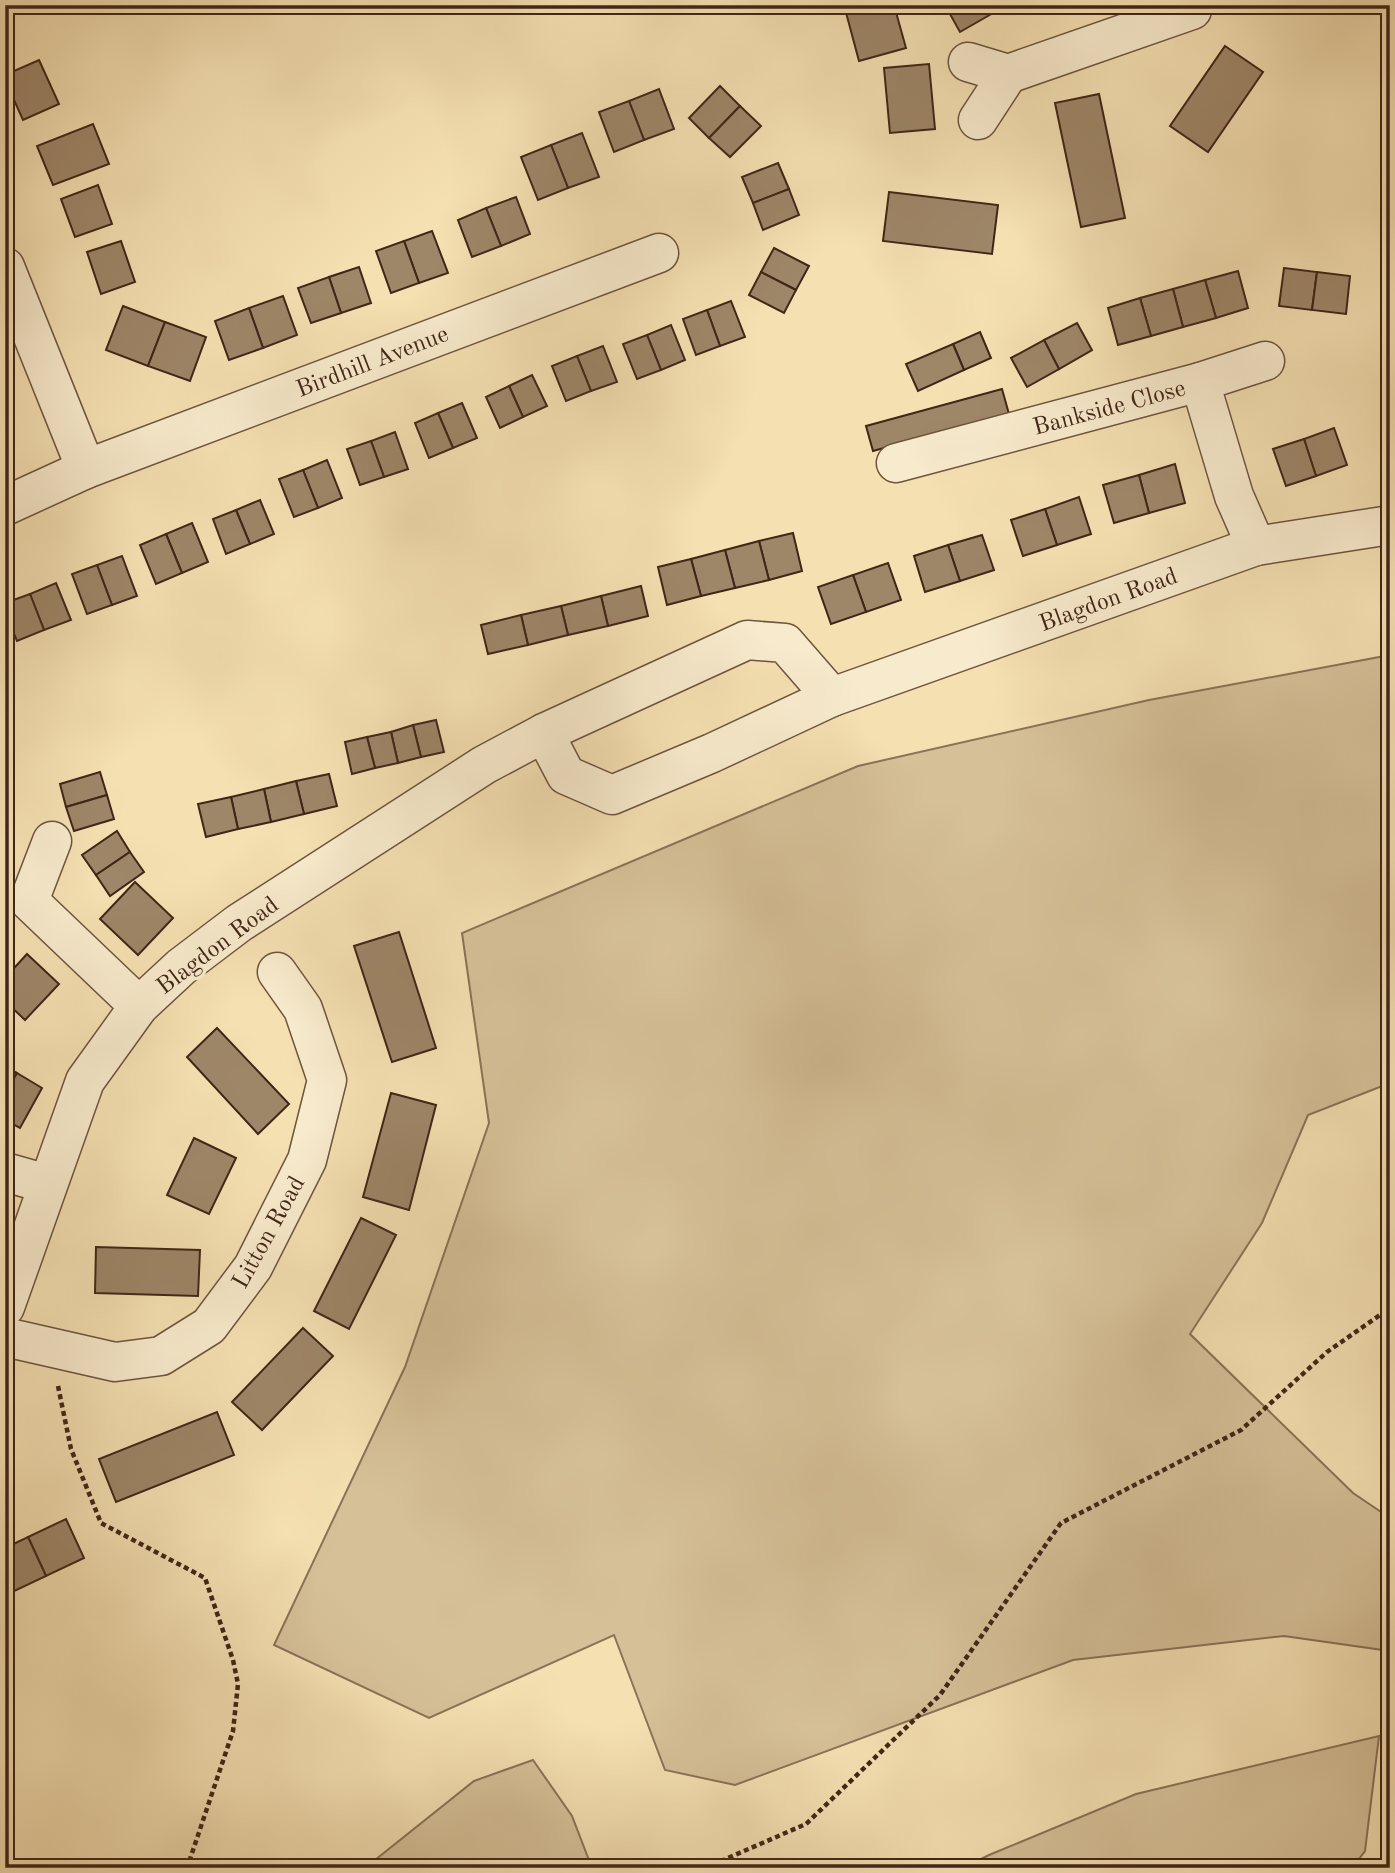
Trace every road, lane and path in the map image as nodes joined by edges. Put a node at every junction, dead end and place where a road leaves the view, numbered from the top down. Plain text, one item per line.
1 (1189, 5) edge
2 (968, 62) dead end
3 (1008, 74) junction
4 (978, 120) dead end
5 (659, 253) dead end
6 (5, 267) edge
7 (1265, 361) dead end
8 (1200, 382) junction
9 (896, 463) dead end
10 (86, 469) junction
11 (5, 506) edge
12 (1390, 524) edge
13 (1256, 546) junction
14 (832, 697) junction
15 (544, 733) junction
16 (52, 841) dead end
17 (17, 910) edge
18 (277, 972) dead end
19 (139, 1006) junction
20 (5, 1172) edge
21 (47, 1184) junction
22 (5, 1307) edge
23 (1390, 1308) edge
24 (5, 1337) edge
25 (49, 1347) junction
26 (187, 1868) edge
27 (705, 1868) edge

1 - 3 street
2 - 3 street
3 - 4 street
5 - 10 street, Birdhill Avenue
6 - 10 street
7 - 8 street, Bankside Close
8 - 9 street, Bankside Close
8 - 13 street, Bankside Close
10 - 11 street, Birdhill Avenue
12 - 13 street, Blagdon Road
13 - 14 street, Blagdon Road
14 - 15 street, Blagdon Road
14 - 15 street, Blagdon Road
15 - 19 street, Blagdon Road
16 - 17 street
17 - 19 street
18 - 25 street, Litton Road
19 - 21 street, Blagdon Road
20 - 21 street
21 - 22 street, Blagdon Road
23 - 27 path
24 - 25 street, Litton Road
25 - 26 path

